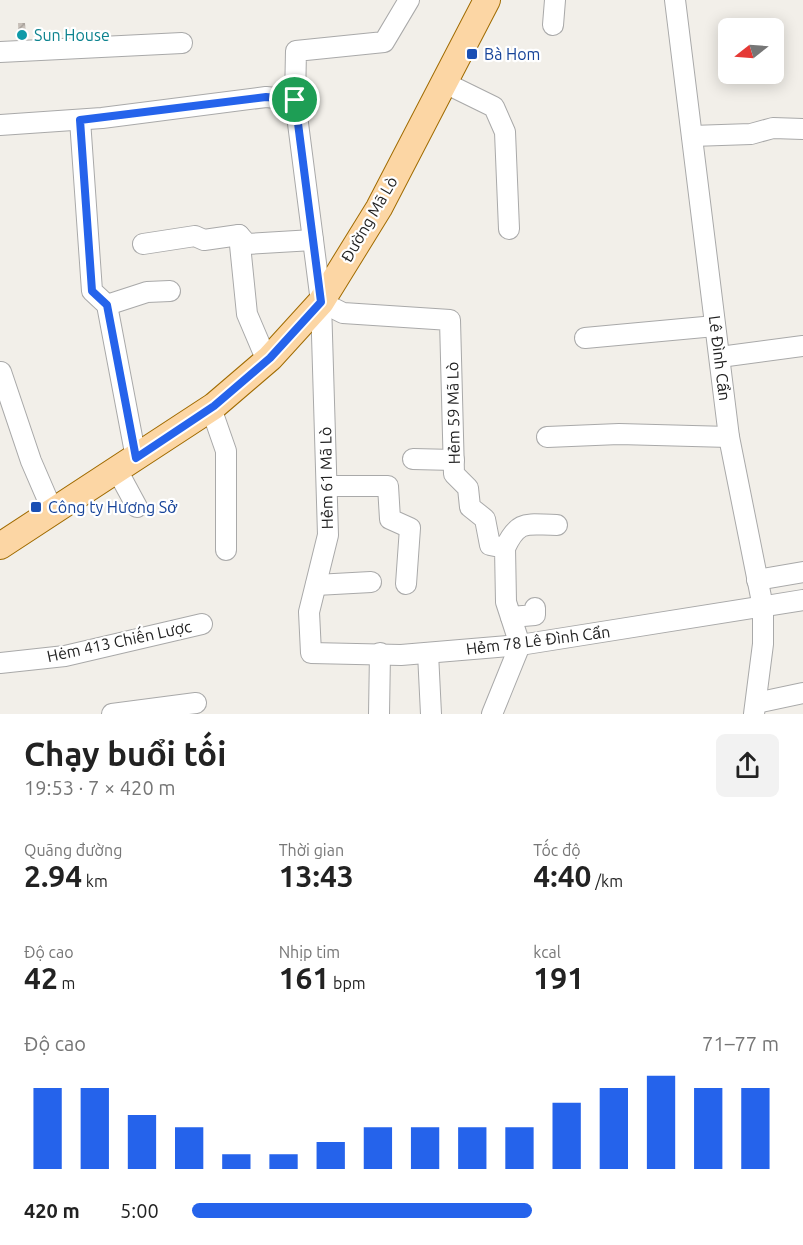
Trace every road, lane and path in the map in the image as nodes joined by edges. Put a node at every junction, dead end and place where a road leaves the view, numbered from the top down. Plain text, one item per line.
1 (409, 0) edge
2 (487, 0) edge
3 (555, 0) edge
4 (675, 0) edge
5 (553, 25) dead end
6 (182, 43) dead end
7 (0, 52) edge
8 (443, 82) junction
9 (295, 100) junction
10 (80, 120) junction
11 (0, 125) edge
12 (803, 129) edge
13 (692, 136) junction
14 (509, 229) dead end
15 (239, 235) junction
16 (313, 240) junction
17 (143, 244) dead end
18 (170, 291) dead end
19 (321, 302) junction
20 (107, 305) junction
21 (716, 326) junction
22 (585, 338) dead end
23 (803, 346) edge
24 (720, 357) junction
25 (267, 361) junction
26 (2, 372) dead end
27 (211, 408) junction
28 (547, 437) dead end
29 (729, 437) junction
30 (413, 459) dead end
31 (454, 460) junction
32 (126, 464) junction
33 (327, 486) junction
34 (137, 507) dead end
35 (53, 512) junction
36 (557, 525) dead end
37 (0, 546) edge
38 (505, 548) junction
39 (226, 550) dead end
40 (803, 572) edge
41 (757, 580) junction
42 (371, 582) dead end
43 (406, 584) dead end
44 (316, 585) junction
45 (803, 600) edge
46 (763, 607) junction
47 (535, 608) dead end
48 (508, 610) junction
49 (202, 624) dead end
50 (519, 645) junction
51 (311, 653) joint
52 (380, 653) junction
53 (428, 653) junction
54 (0, 663) edge
55 (803, 693) edge
56 (196, 703) dead end
57 (755, 709) edge
58 (112, 714) edge
59 (379, 714) edge
60 (431, 714) edge
61 (492, 714) edge

1 - 9 street, Hẻm 61 Mã Lò
2 - 8 main road, Đường Mã Lò
3 - 5 street
4 - 13 street, Lê Đình Cẩn
6 - 7 street
8 - 14 street
8 - 19 main road, Đường Mã Lò
9 - 10 street
9 - 16 street, Hẻm 61 Mã Lò
10 - 11 street
10 - 20 street
12 - 13 street
13 - 21 street, Lê Đình Cẩn
15 - 16 street
15 - 17 street
15 - 25 street
16 - 19 street, Hẻm 61 Mã Lò
18 - 20 street
19 - 25 main road, Đường Mã Lò
19 - 31 street, Hẻm 59 Mã Lò
19 - 33 street, Hẻm 61 Mã Lò
20 - 32 street
21 - 22 street
21 - 24 street, Lê Đình Cẩn
23 - 24 street
24 - 29 street, Lê Đình Cẩn
25 - 27 main road, Đường Mã Lò
26 - 35 street
27 - 32 main road, Đường Mã Lò
27 - 39 street
28 - 29 street
29 - 41 street, Lê Đình Cẩn
30 - 31 street
31 - 38 street, Hẻm 59 Mã Lò
32 - 34 street
32 - 35 main road, Đường Mã Lò
33 - 43 street
33 - 44 street, Hẻm 61 Mã Lò
35 - 37 main road, Đường Mã Lò
36 - 38 street
38 - 48 street
40 - 41 street
41 - 46 street, Lê Đình Cẩn
42 - 44 street
44 - 51 street, Hẻm 61 Mã Lò
45 - 46 street, Hẻm 78 Lê Đình Cẩn
46 - 50 street, Hẻm 78 Lê Đình Cẩn
46 - 57 street, Lê Đình Cẩn
47 - 48 street
48 - 50 street
49 - 54 street, Hėm 413 Chiến Lược
50 - 53 street, Hẻm 78 Lê Đình Cẩn
50 - 61 street
51 - 52 street, Hẻm 78 Lê Đình Cẩn
52 - 53 street, Hẻm 78 Lê Đình Cẩn
52 - 59 street
53 - 60 street
55 - 57 street
56 - 58 street

